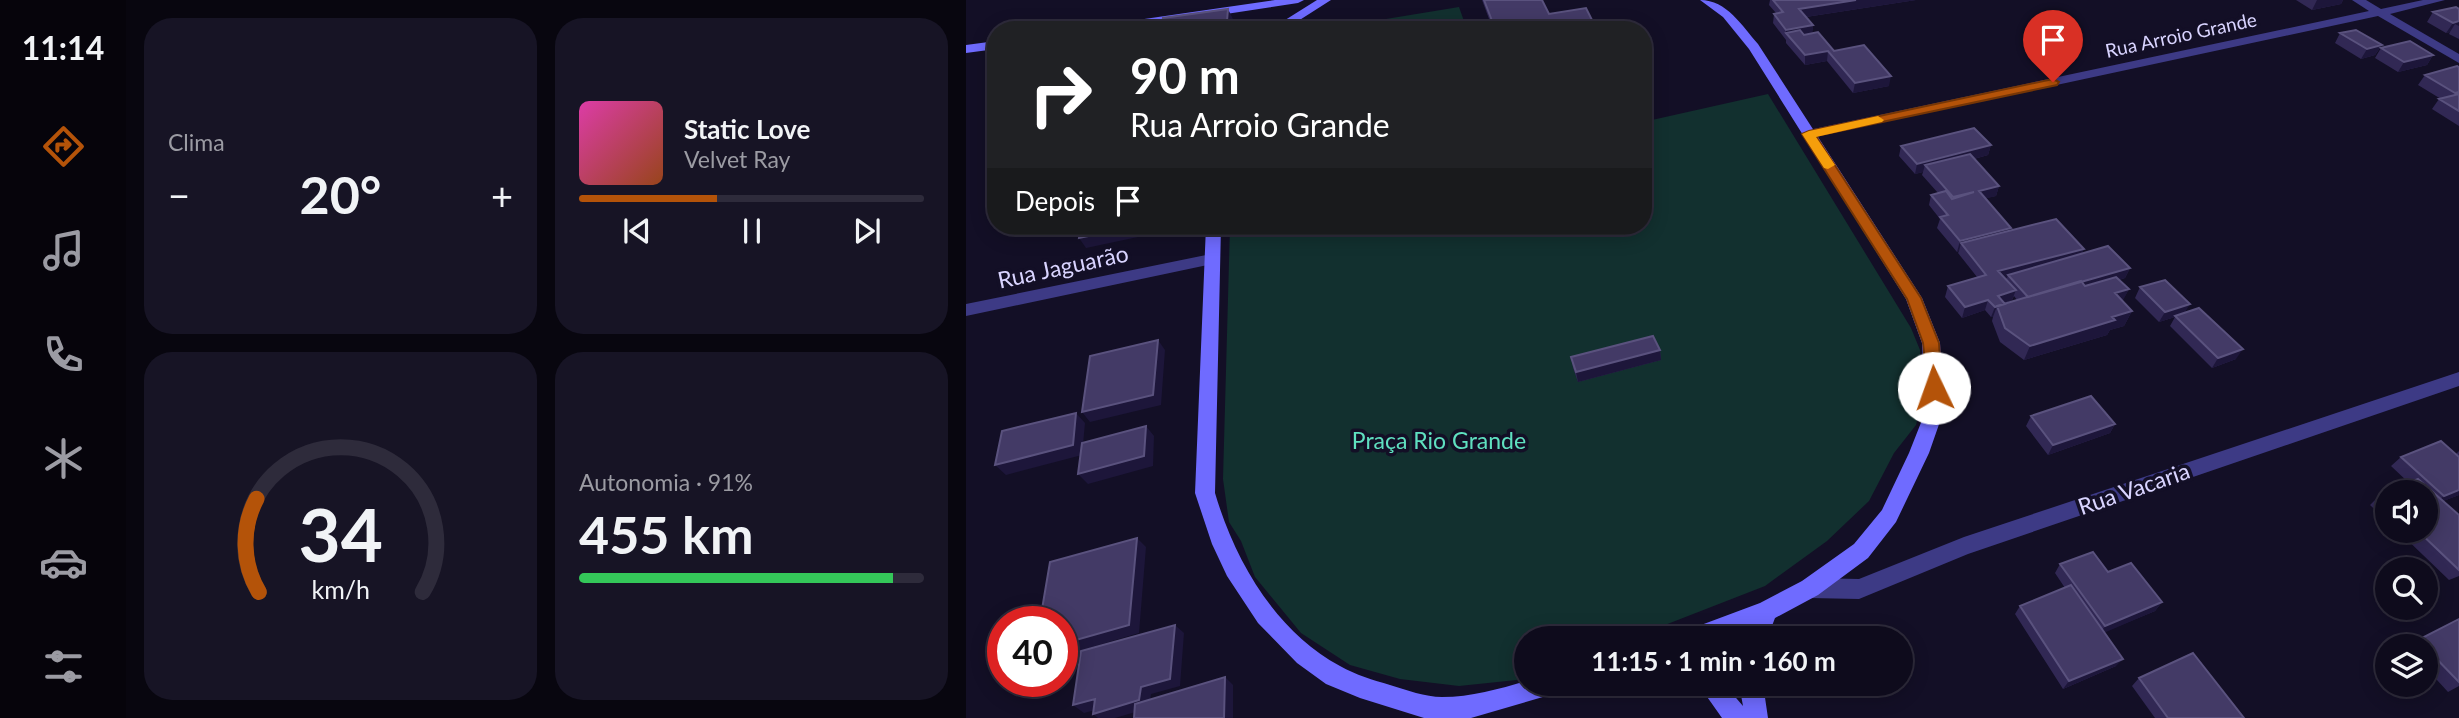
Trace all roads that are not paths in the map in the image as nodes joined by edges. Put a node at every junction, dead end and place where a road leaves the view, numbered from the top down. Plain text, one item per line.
1 (1298, 0) edge
2 (1706, 0) edge
3 (2358, 0) edge
4 (2439, 0) edge
5 (1318, 1) edge
6 (2379, 13) junction
7 (1157, 21) edge
8 (1288, 21) edge
9 (987, 46) edge
10 (966, 49) edge
11 (2459, 59) edge
12 (1809, 134) junction
13 (1212, 235) edge
14 (1211, 259) junction
15 (966, 310) edge
16 (2459, 379) edge
17 (1810, 588) junction
18 (1767, 611) junction
19 (1727, 626) edge
20 (1761, 626) edge
21 (1514, 696) edge
22 (1719, 696) edge
23 (1753, 696) edge
24 (1440, 709) junction
25 (1414, 718) edge
26 (1737, 718) edge
27 (1756, 718) edge

1 - 7 street
2 - 12 street
3 - 6 street
4 - 6 street, Rua Arroio Grande
5 - 8 street
6 - 11 street
6 - 12 street, Rua Arroio Grande
9 - 10 street
12 - 17 street
13 - 14 street
14 - 15 street, Rua Jaguarão
14 - 24 street
16 - 17 street, Rua Vacaria
17 - 18 street
18 - 19 street
18 - 20 street
21 - 24 street
22 - 26 street
23 - 27 street
24 - 25 street

